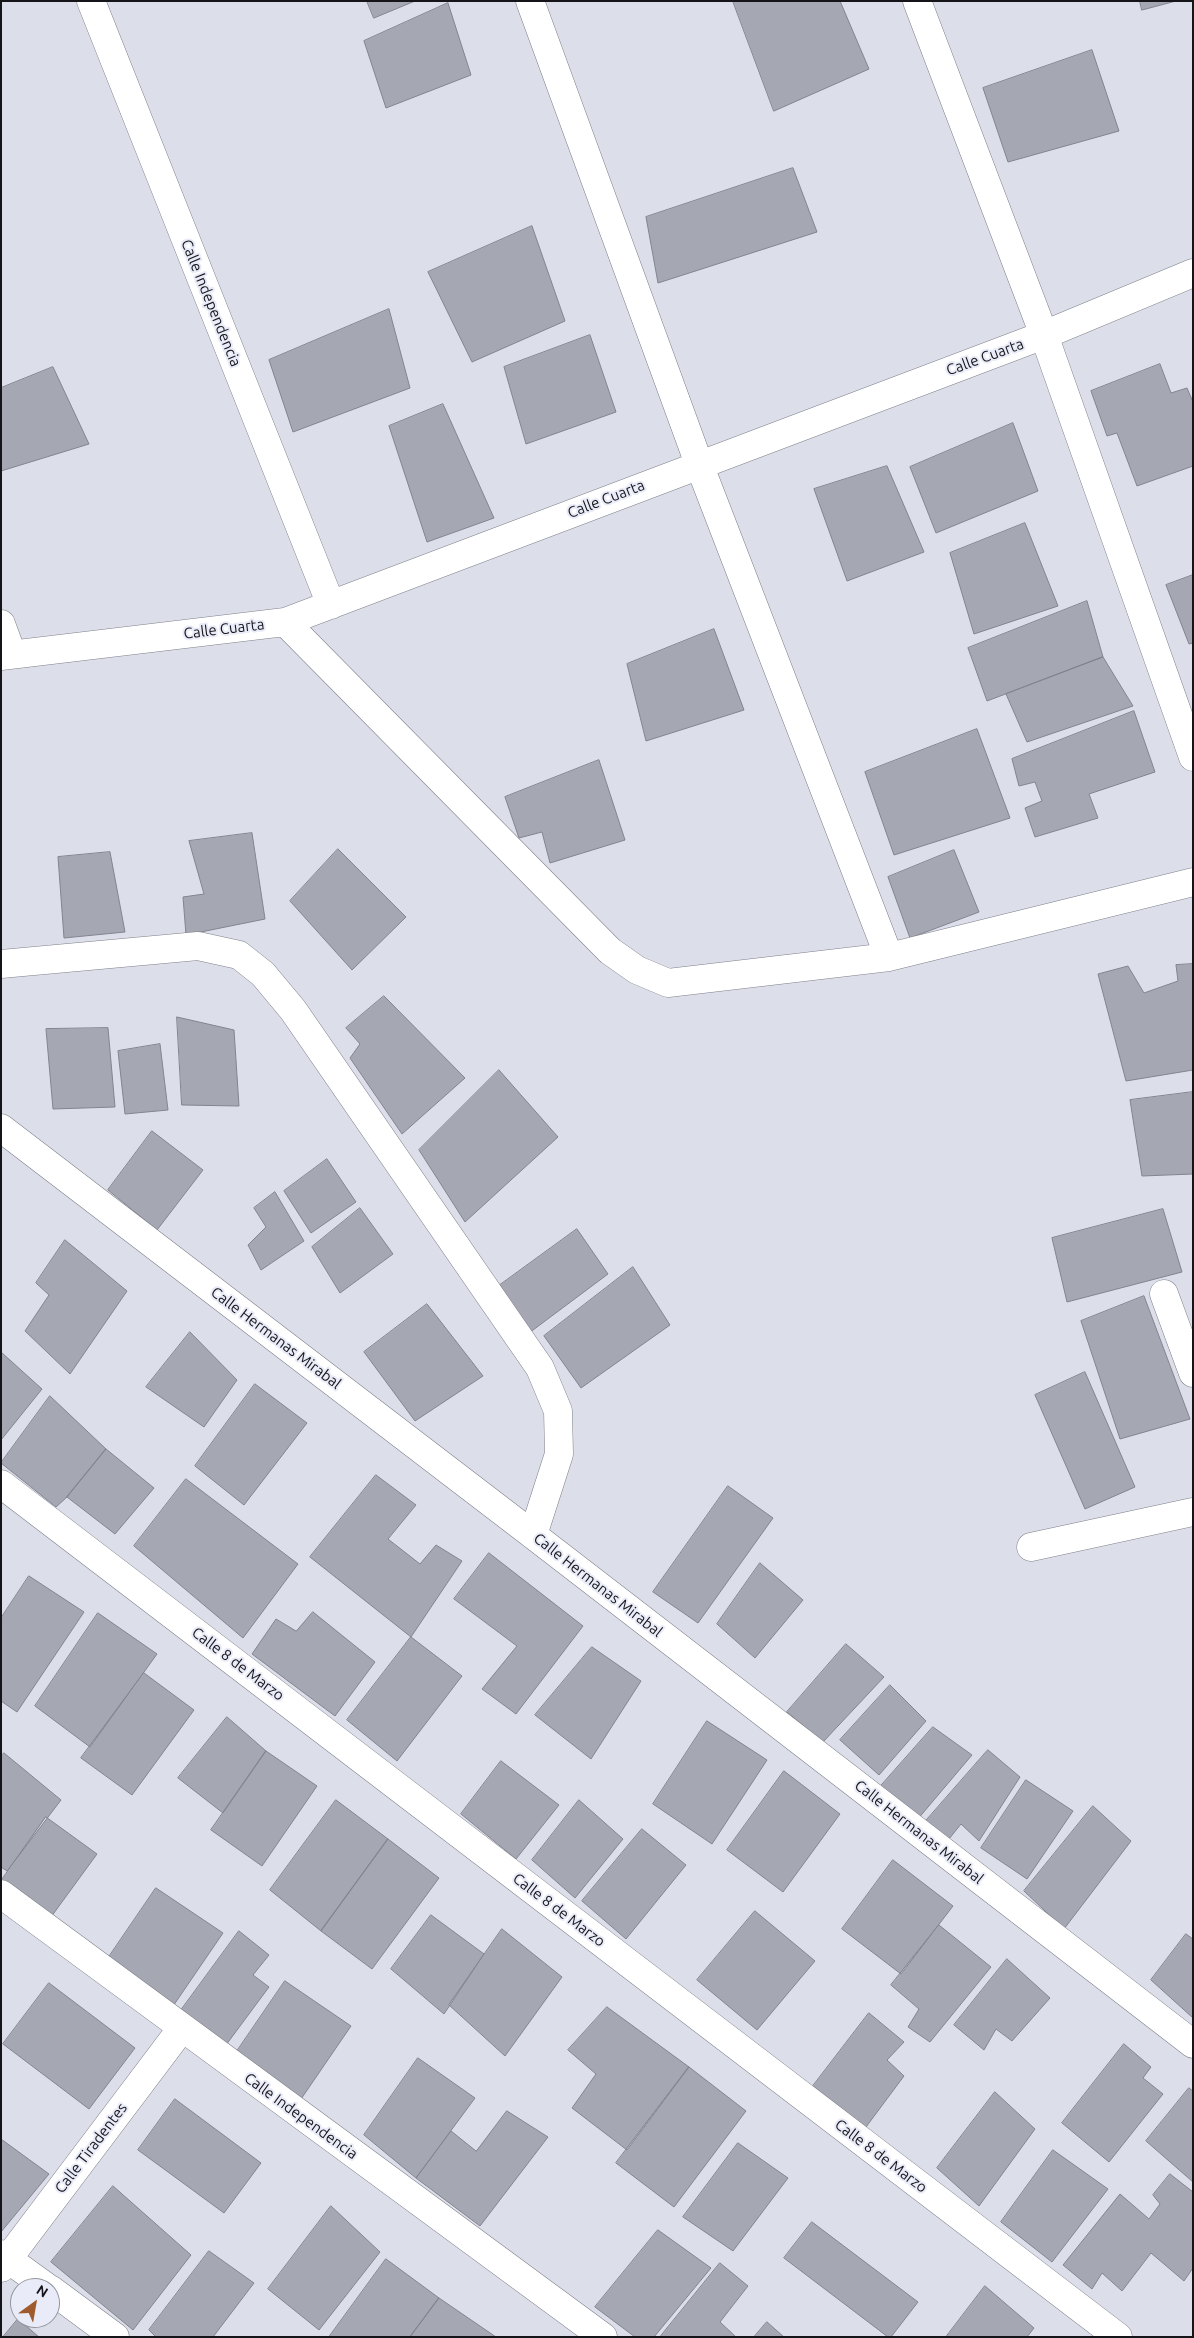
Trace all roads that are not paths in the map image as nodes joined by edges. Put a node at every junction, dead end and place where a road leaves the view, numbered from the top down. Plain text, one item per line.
1 (91, 1) edge
2 (530, 1) edge
3 (917, 1) edge
4 (1193, 273) edge
5 (1044, 335) junction
6 (699, 464) junction
7 (331, 605) junction
8 (285, 622) junction
9 (1, 624) edge
10 (7, 655) edge
11 (1193, 757) edge
12 (1193, 882) edge
13 (889, 957) junction
14 (1, 964) edge
15 (1, 1128) edge
16 (1164, 1294) dead end
17 (1193, 1373) edge
18 (1, 1484) edge
19 (1193, 1512) edge
20 (533, 1535) junction
21 (1031, 1547) dead end
22 (1, 1894) edge
23 (182, 2028) junction
24 (1193, 2044) edge
25 (3, 2260) edge
26 (32, 2278) edge
27 (60, 2297) edge
28 (115, 2337) edge
29 (602, 2337) edge
30 (1118, 2337) edge

1 - 7 street, Calle Independencia
2 - 6 street
3 - 5 street
4 - 5 street, Calle Cuarta
5 - 6 street, Calle Cuarta
5 - 11 street
6 - 7 street, Calle Cuarta
6 - 13 street
7 - 8 street, Calle Cuarta
8 - 10 street, Calle Cuarta
8 - 13 street
9 - 10 street
12 - 13 street
14 - 20 street
15 - 20 street, Calle Hermanas Mirabal
16 - 17 street
18 - 30 street, Calle 8 de Marzo
19 - 21 street
20 - 24 street, Calle Hermanas Mirabal
22 - 23 street, Calle Independencia
23 - 25 street, Calle Tiradentes
23 - 29 street, Calle Independencia
25 - 26 street
27 - 28 street

